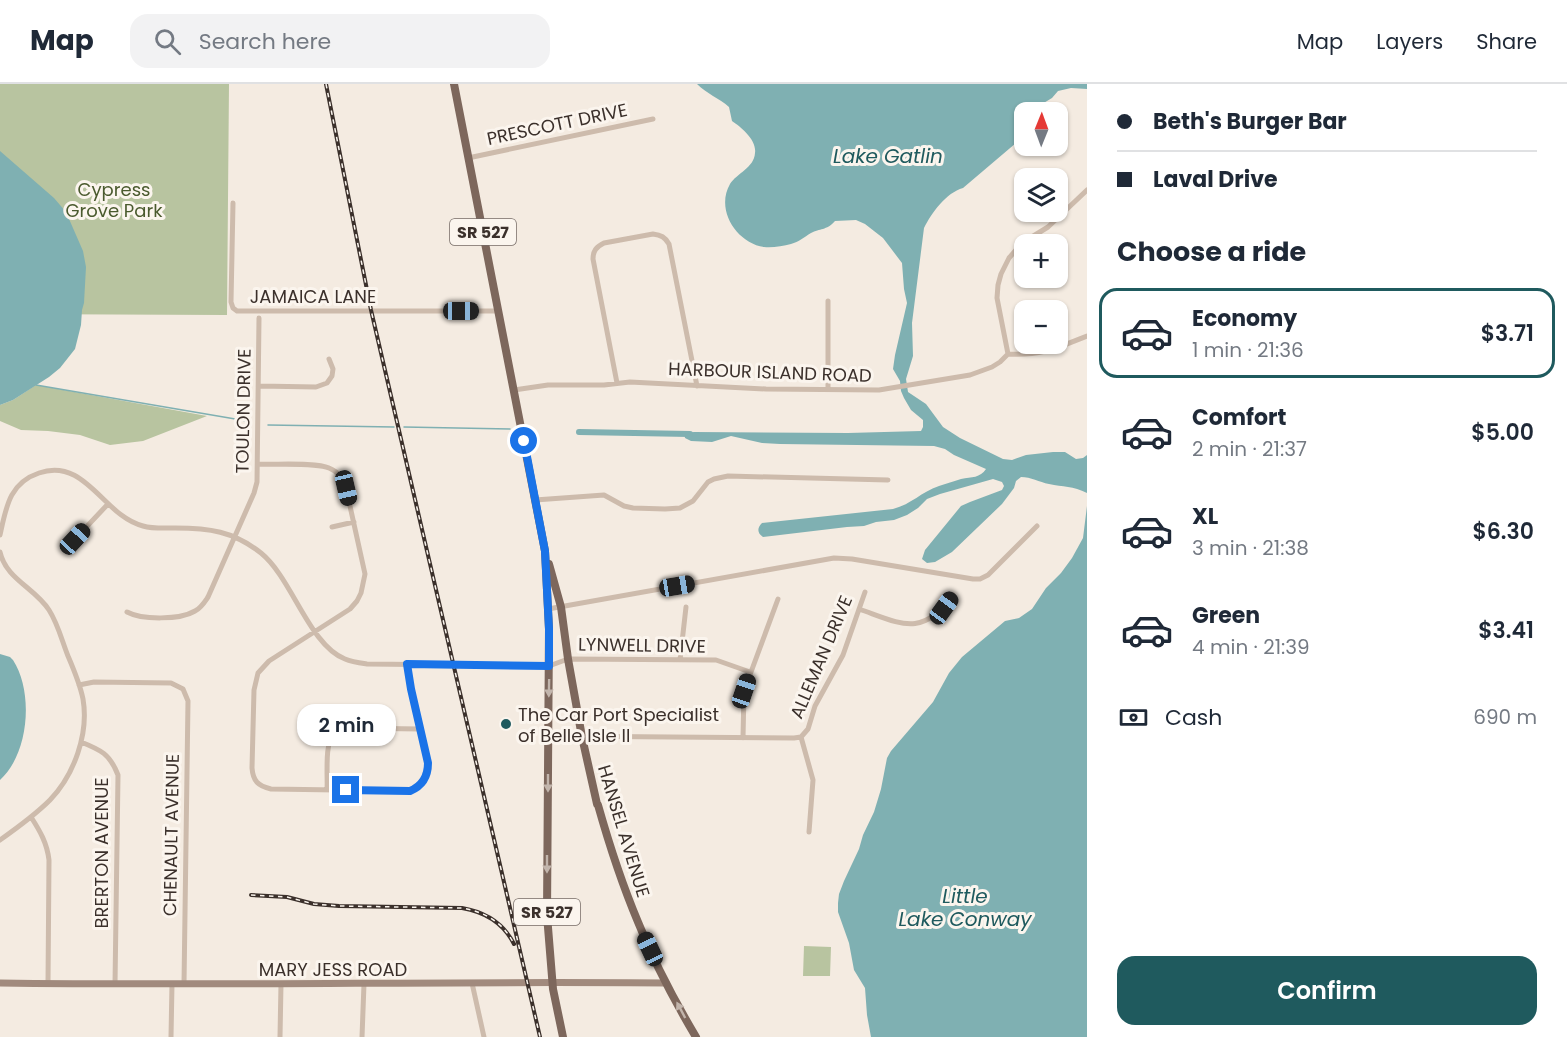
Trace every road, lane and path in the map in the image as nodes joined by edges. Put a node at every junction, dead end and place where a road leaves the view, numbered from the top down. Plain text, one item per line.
1 (454, 84) edge
2 (652, 119) dead end
3 (468, 158) junction
4 (1087, 190) edge
5 (233, 203) dead end
6 (828, 301) dead end
7 (499, 311) junction
8 (259, 318) dead end
9 (1087, 336) edge
10 (1008, 354) junction
11 (329, 359) dead end
12 (617, 383) junction
13 (259, 386) junction
14 (697, 386) junction
15 (828, 389) junction
16 (514, 390) junction
17 (258, 464) junction
18 (888, 480) dead end
19 (536, 501) junction
20 (108, 504) junction
21 (354, 522) junction
22 (1037, 526) dead end
23 (332, 527) dead end
24 (0, 535) edge
25 (235, 536) junction
26 (75, 539) dead end
27 (545, 551) junction
28 (0, 552) edge
29 (865, 592) dead end
30 (953, 595) dead end
31 (778, 599) dead end
32 (561, 607) junction
33 (686, 607) dead end
34 (548, 609) junction
35 (859, 609) junction
36 (127, 612) dead end
37 (315, 631) junction
38 (568, 659) junction
39 (680, 660) junction
40 (407, 664) junction
41 (549, 666) junction
42 (750, 672) junction
43 (79, 685) junction
44 (420, 729) junction
45 (803, 735) junction
46 (548, 736) junction
47 (582, 737) junction
48 (743, 738) junction
49 (81, 742) junction
50 (327, 790) junction
51 (31, 817) junction
52 (809, 832) dead end
53 (0, 840) edge
54 (553, 982) junction
55 (0, 983) edge
56 (48, 983) junction
57 (472, 983) junction
58 (666, 983) junction
59 (115, 984) junction
60 (172, 984) junction
61 (184, 984) junction
62 (281, 984) junction
63 (364, 984) junction
64 (171, 1037) edge
65 (280, 1037) edge
66 (362, 1037) edge
67 (484, 1037) edge
68 (563, 1037) edge
69 (696, 1037) edge

1 - 3 main road, SR 527
2 - 3 street, PRESCOTT DRIVE
3 - 7 main road, SR 527
4 - 10 street
5 - 7 street, JAMAICA LANE
6 - 15 street
7 - 16 main road, SR 527
8 - 13 street, TOULON DRIVE
9 - 10 street
10 - 15 street, HARBOUR ISLAND ROAD
11 - 13 street
12 - 14 street, HARBOUR ISLAND ROAD
12 - 14 street
12 - 16 street, HARBOUR ISLAND ROAD
13 - 17 street, TOULON DRIVE
14 - 15 street, HARBOUR ISLAND ROAD
16 - 19 main road, SR 527
17 - 21 street
17 - 25 street, TOULON DRIVE
18 - 19 street
19 - 27 main road, SR 527
20 - 24 street
20 - 25 street
20 - 26 street
21 - 23 street
21 - 37 street
22 - 32 street
25 - 36 street, TOULON DRIVE
25 - 37 street
27 - 32 main road, HANSEL AVENUE / SR 527
27 - 34 main road, SR 527
28 - 43 street
29 - 35 street, ALLEMAN DRIVE
30 - 35 street
31 - 42 street
32 - 34 street
32 - 38 main road, HANSEL AVENUE / SR 527
33 - 39 street
34 - 41 main road, SR 527
35 - 45 street, ALLEMAN DRIVE
37 - 40 street
37 - 50 street
38 - 39 street, LYNWELL DRIVE
38 - 41 street
38 - 47 main road, HANSEL AVENUE / SR 527
39 - 42 street, LYNWELL DRIVE
40 - 41 street
40 - 44 street
41 -> 46 main road, SR 527
42 - 48 street
43 - 49 street
43 - 61 street, CHENAULT AVENUE
44 - 50 street
44 - 50 street
45 - 48 street
45 - 52 street
46 - 47 street
46 -> 54 main road, SR 527
47 - 48 street
47 - 58 main road, HANSEL AVENUE / SR 527
49 - 51 street
49 - 59 street, BRERTON AVENUE
51 - 53 street
51 - 56 street
54 - 57 street, MARY JESS ROAD
54 - 58 street, MARY JESS ROAD
54 - 68 main road, SR 527
55 - 56 street, MARY JESS ROAD
56 - 59 street, MARY JESS ROAD
57 - 63 street, MARY JESS ROAD
57 - 67 street
69 -> 58 main road, HANSEL AVENUE / SR 527
59 - 60 street, MARY JESS ROAD
60 - 61 street, MARY JESS ROAD
60 - 64 street
61 - 62 street, MARY JESS ROAD
62 - 63 street, MARY JESS ROAD
62 - 65 street
63 - 66 street

